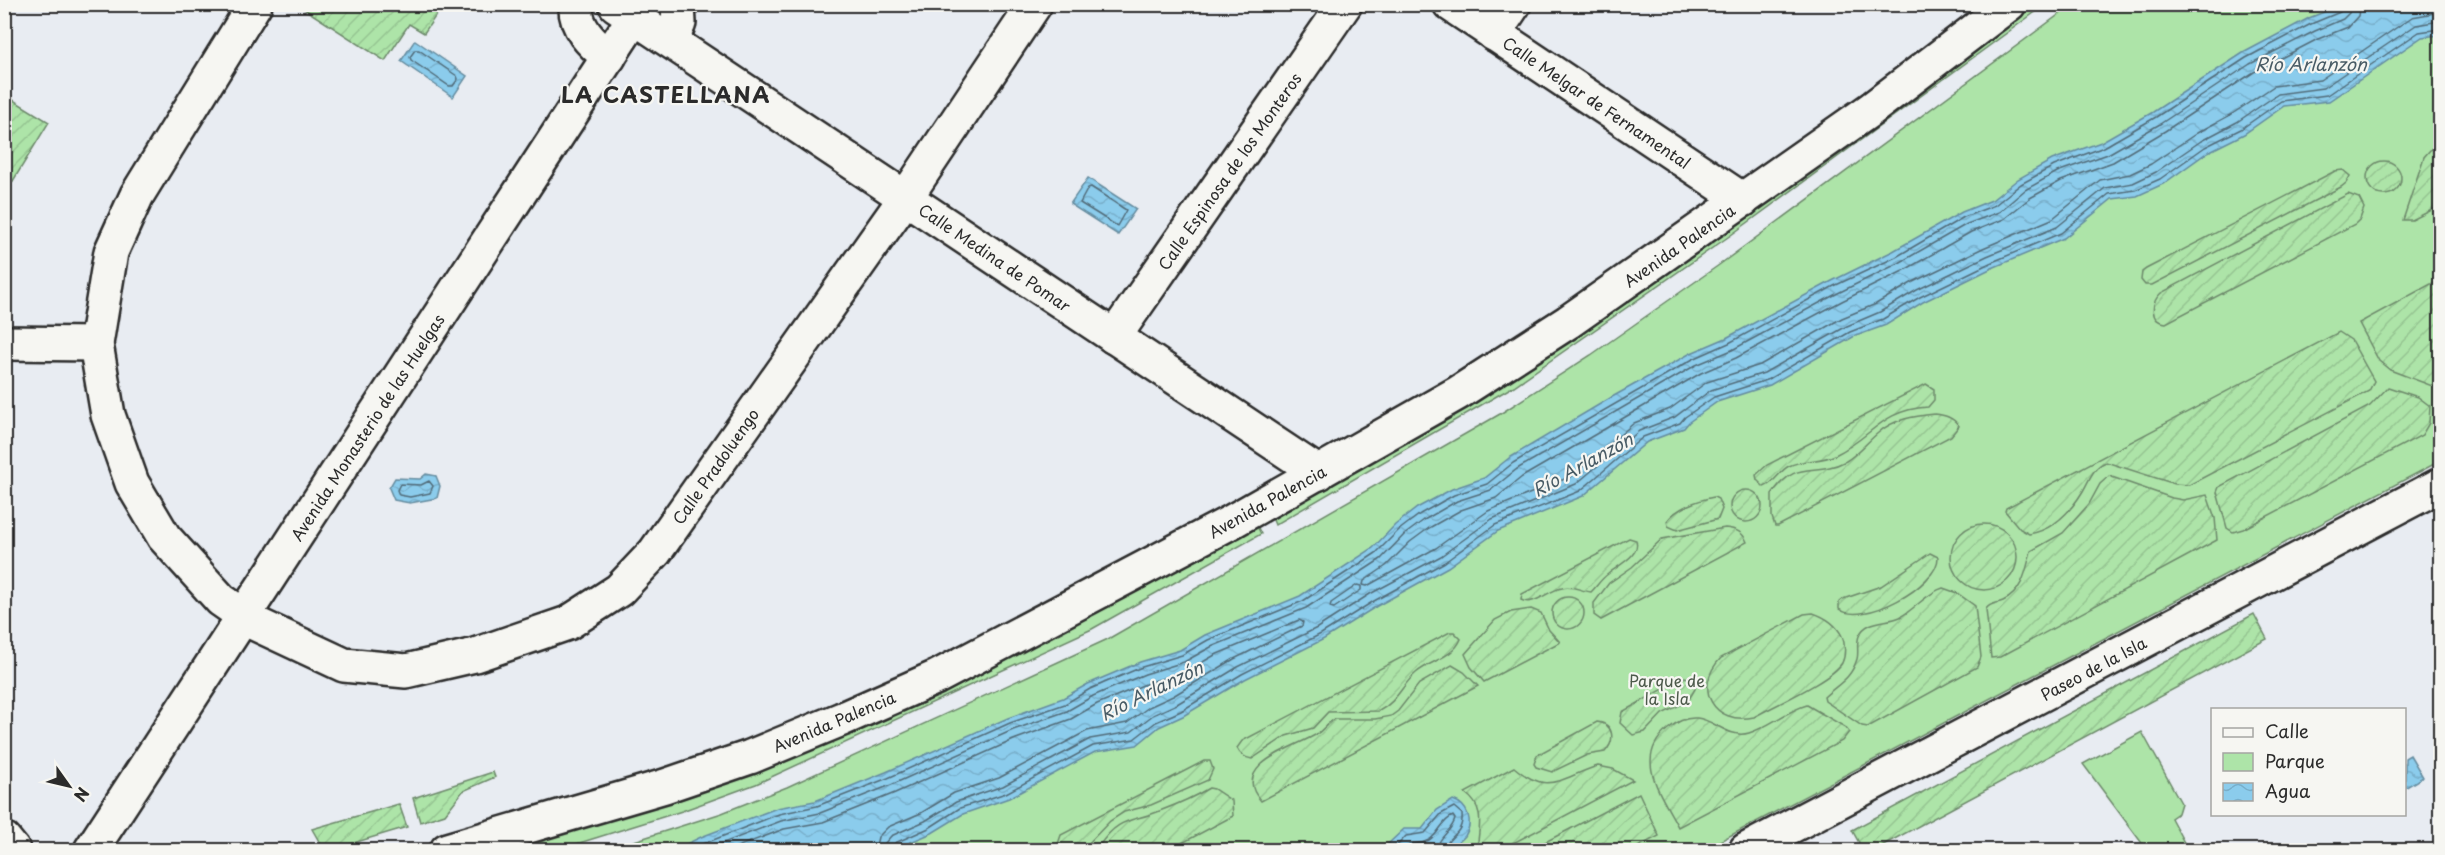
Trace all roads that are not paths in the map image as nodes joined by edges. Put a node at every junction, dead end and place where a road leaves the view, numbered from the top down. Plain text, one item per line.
1 (255, 4) edge
2 (576, 4) edge
3 (678, 4) edge
4 (1035, 4) edge
5 (1345, 4) edge
6 (1450, 4) edge
7 (1514, 4) edge
8 (2009, 4) edge
9 (631, 8) edge
10 (1494, 34) junction
11 (671, 41) junction
12 (609, 57) junction
13 (906, 197) junction
14 (1743, 200) junction
15 (1114, 337) junction
16 (4, 343) edge
17 (96, 344) junction
18 (1318, 473) junction
19 (2440, 485) edge
20 (244, 616) junction
21 (4, 839) edge
22 (1791, 840) edge
23 (13, 850) edge
24 (91, 850) edge
25 (447, 850) edge
26 (1746, 850) edge

1 - 17 main road, Calle Pradoluengo
2 - 12 main road
3 - 11 main road
4 - 13 main road, Calle Pradoluengo
5 - 15 main road, Calle Espinosa de los Monteros
6 - 10 main road, Calle Melgar de Fernamental
7 - 10 main road
8 - 14 main road, Avenida Palencia
9 - 11 main road, Calle Medina de Pomar
9 - 12 main road, Avenida Monasterio de las Huelgas
10 - 14 main road, Calle Melgar de Fernamental
11 - 13 main road, Calle Medina de Pomar
12 - 20 main road, Avenida Monasterio de las Huelgas
13 - 15 main road, Calle Medina de Pomar
13 - 20 main road, Calle Pradoluengo
14 - 18 main road, Avenida Palencia
15 - 18 main road, Calle Medina de Pomar
16 - 17 main road
17 - 20 main road, Calle Pradoluengo
18 - 25 main road, Avenida Palencia
19 - 22 main road, Paseo de la Isla
20 - 24 main road, Avenida Monasterio de las Huelgas
21 - 23 main road
22 - 26 main road, Paseo de la Isla

